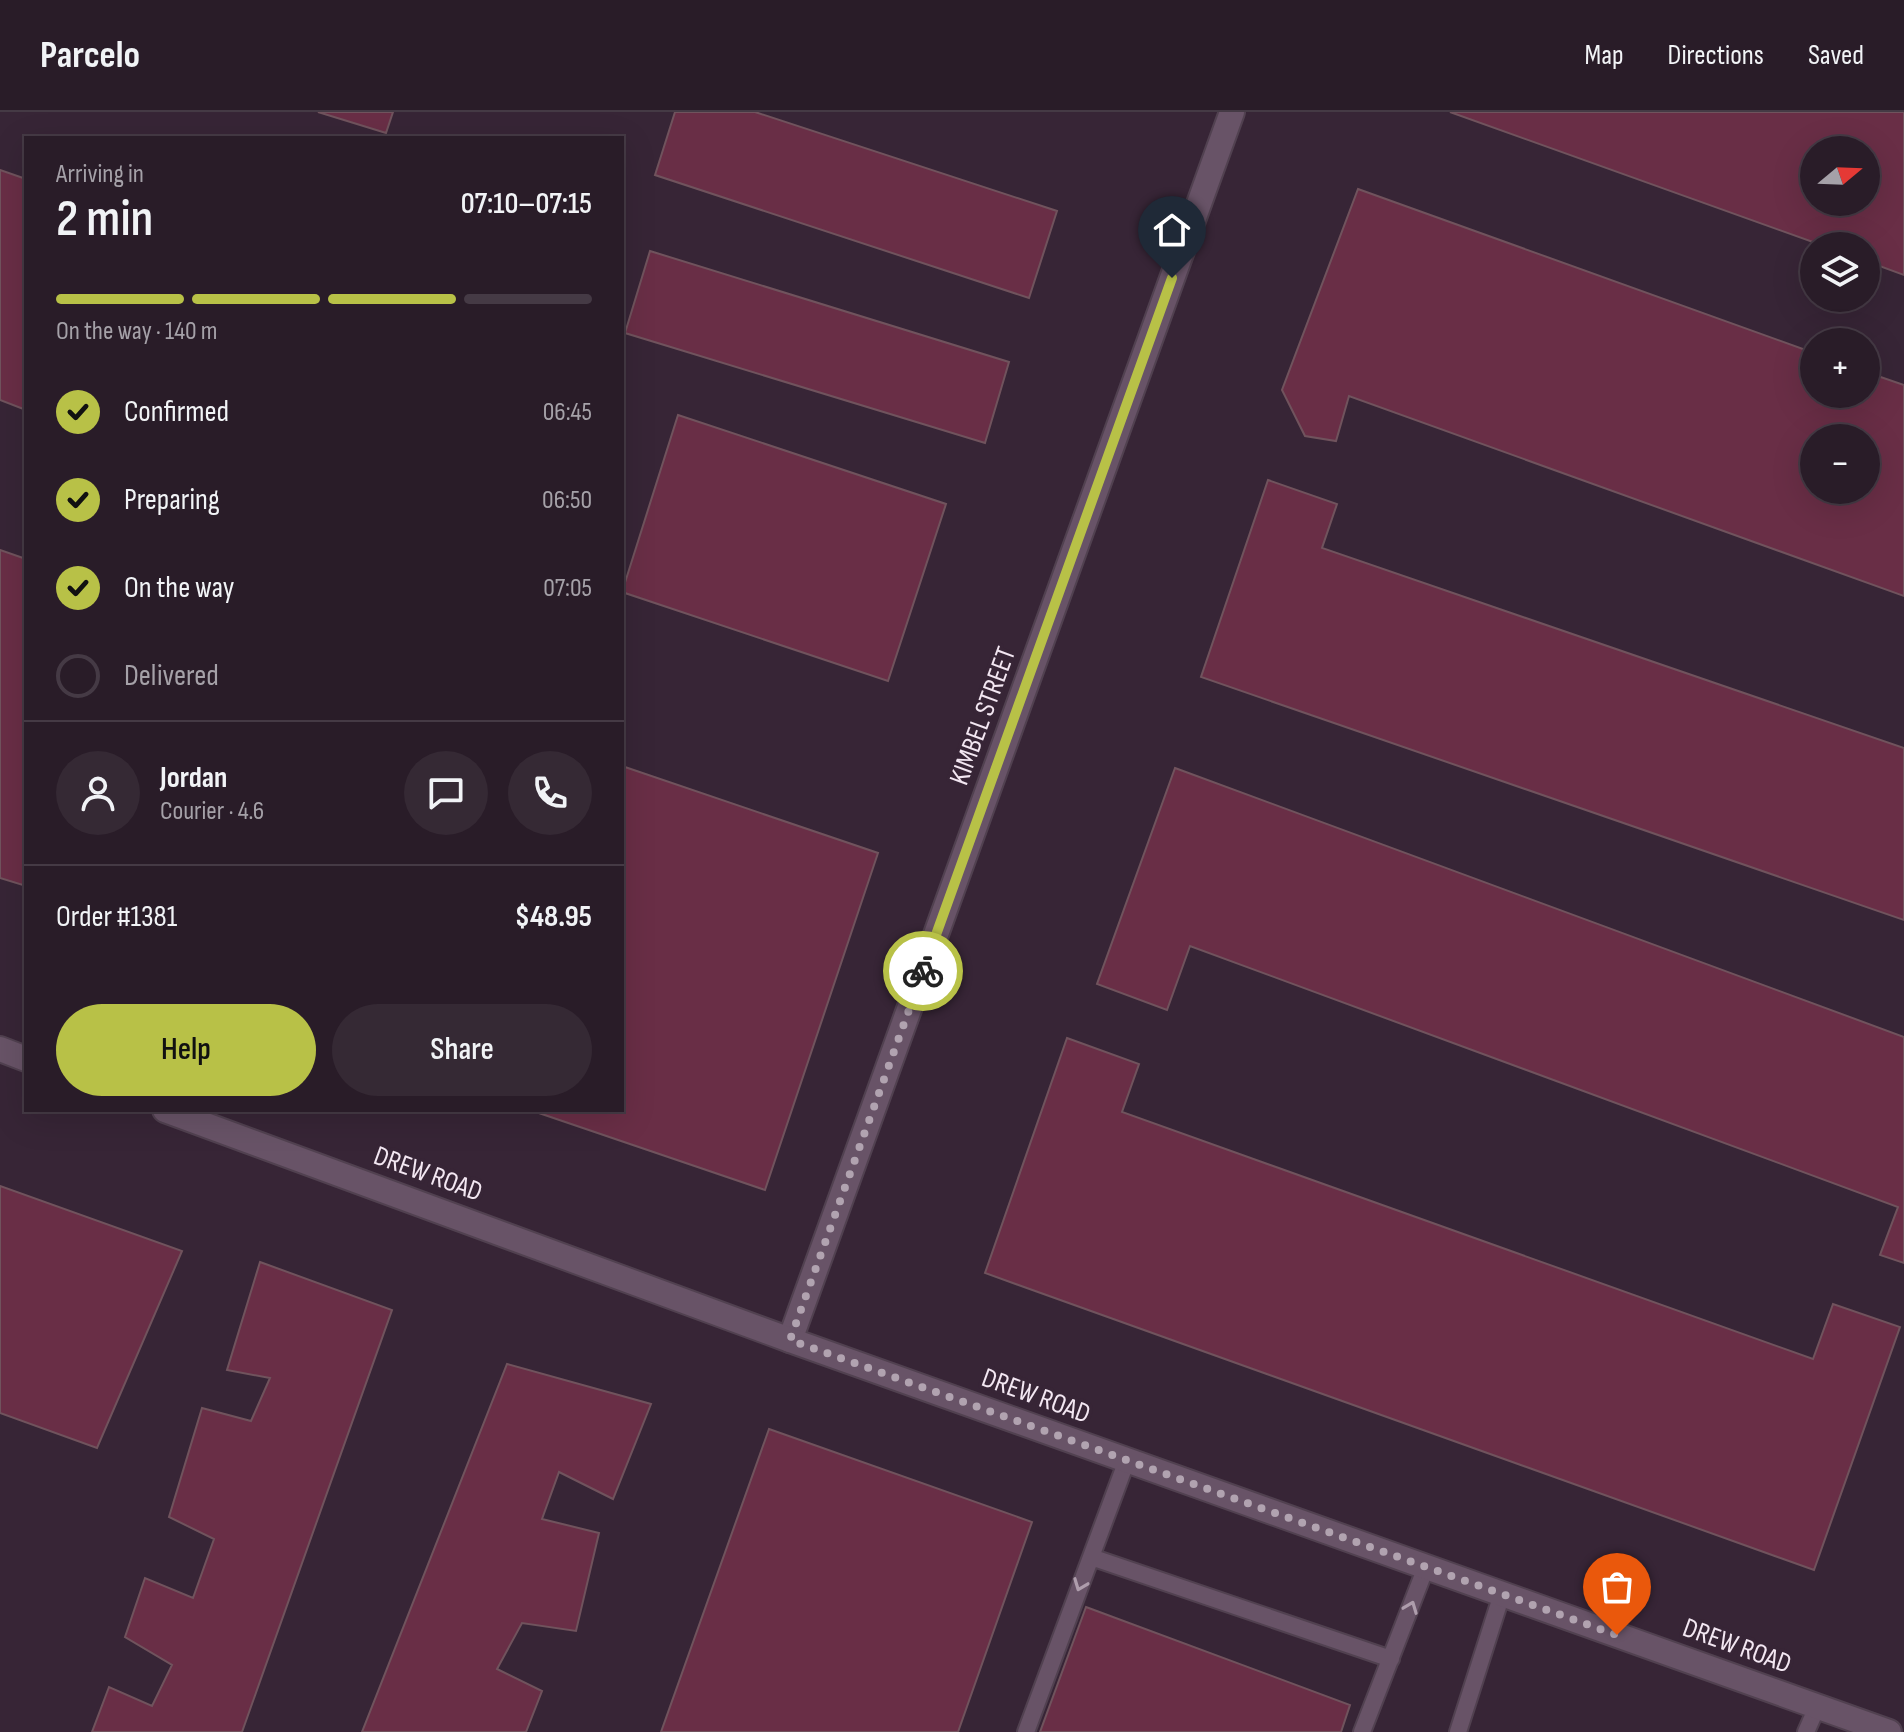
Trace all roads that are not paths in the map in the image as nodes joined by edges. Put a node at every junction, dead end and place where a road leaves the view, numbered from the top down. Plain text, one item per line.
1 (1232, 112) edge
2 (0, 1049) edge
3 (24, 1058) edge
4 (170, 1112) edge
5 (790, 1340) junction
6 (1127, 1460) junction
7 (1091, 1557) junction
8 (1426, 1567) junction
9 (1502, 1594) junction
10 (1391, 1659) junction
11 (1817, 1707) junction
12 (1863, 1728) edge
13 (1026, 1732) edge
14 (1362, 1732) edge
15 (1458, 1732) edge
16 (1806, 1732) edge
17 (1889, 1732) edge

1 - 5 street, KIMBEL STREET
2 - 3 street
4 - 5 street, DREW ROAD
5 - 6 street, DREW ROAD
6 - 7 lane
6 - 8 street, DREW ROAD
7 - 10 lane
7 -> 13 lane
8 - 9 street, DREW ROAD
10 -> 8 lane
9 - 11 street, DREW ROAD
9 - 15 lane
10 - 14 lane
11 - 12 street, DREW ROAD
11 - 16 lane
12 - 17 street, DREW ROAD

